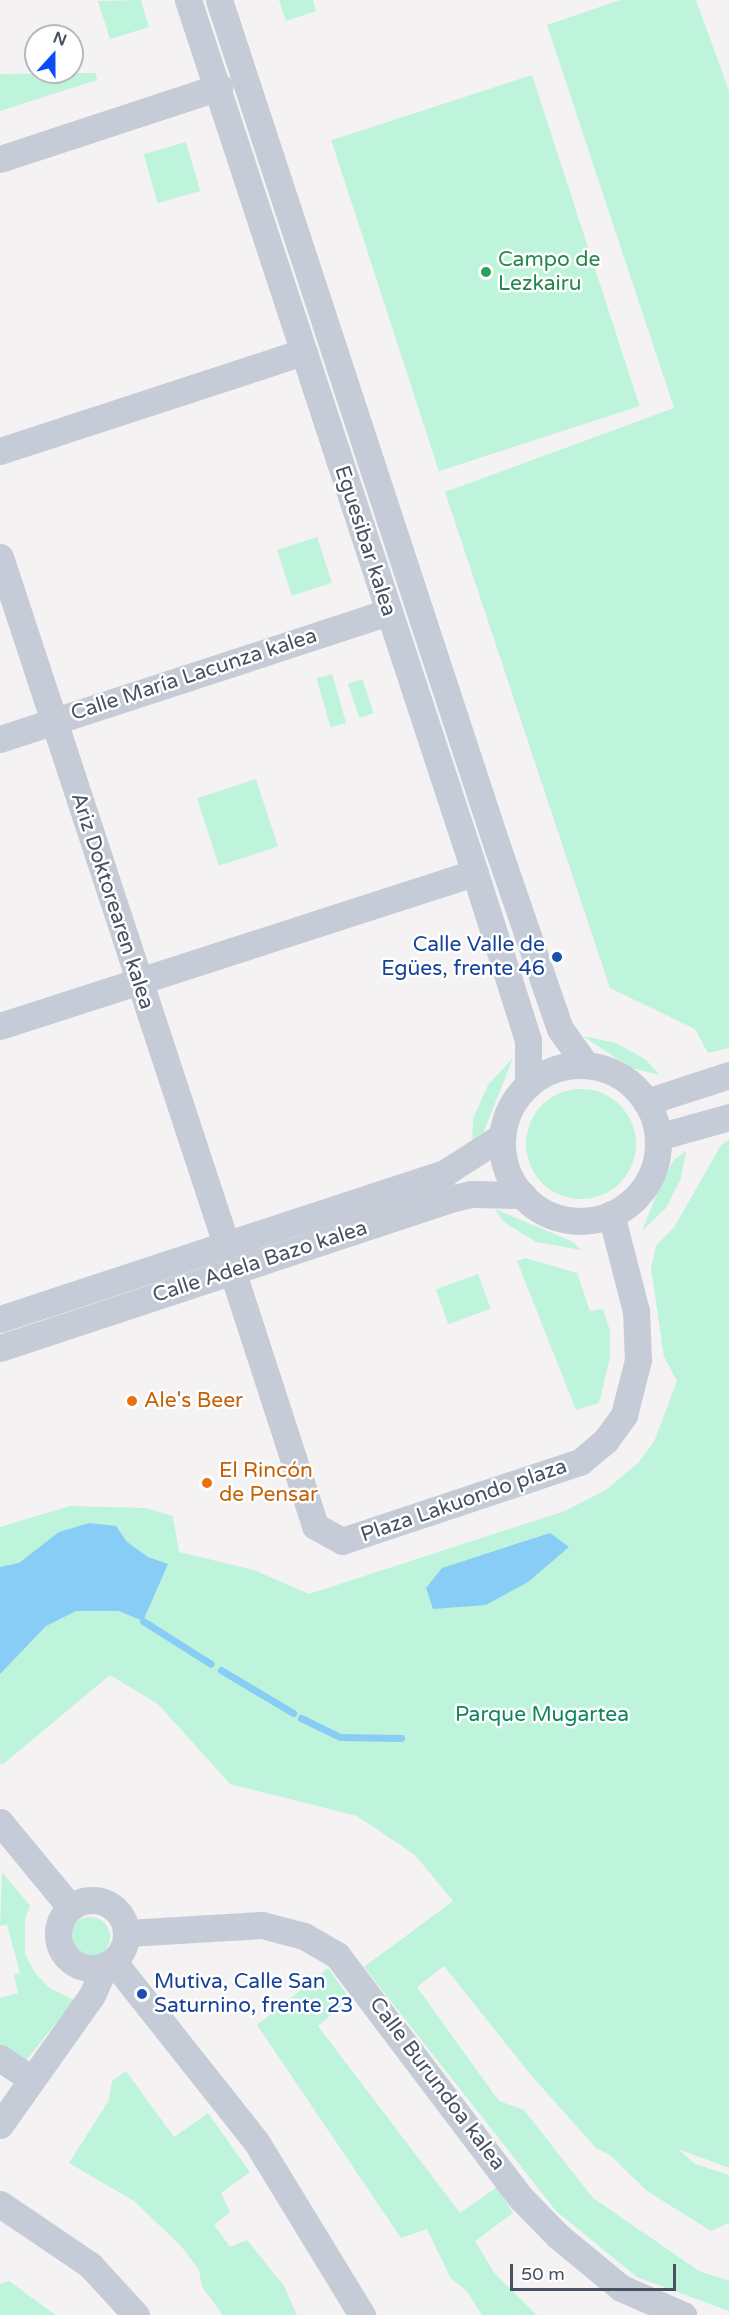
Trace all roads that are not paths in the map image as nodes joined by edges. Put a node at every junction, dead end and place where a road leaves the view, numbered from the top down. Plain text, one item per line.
1 (188, 0) edge
2 (219, 0) edge
3 (219, 87) junction
4 (0, 159) edge
5 (303, 352) junction
6 (0, 451) edge
7 (0, 558) edge
8 (389, 612) junction
9 (52, 722) junction
10 (0, 739) edge
11 (476, 873) junction
12 (138, 980) junction
13 (0, 1026) edge
14 (586, 1065) junction
15 (729, 1075) edge
16 (528, 1085) junction
17 (646, 1102) junction
18 (729, 1117) edge
19 (502, 1136) junction
20 (658, 1137) junction
21 (523, 1195) junction
22 (612, 1214) junction
23 (226, 1244) junction
24 (232, 1270) junction
25 (0, 1319) edge
26 (0, 1348) edge
27 (0, 1822) edge
28 (70, 1907) junction
29 (127, 1933) junction
30 (109, 1964) junction
31 (0, 2058) edge
32 (30, 2078) junction
33 (0, 2125) edge
34 (0, 2204) edge
35 (136, 2315) edge
36 (362, 2315) edge
37 (683, 2315) edge

1 - 3 street, Eguesibar kalea
2 - 14 street, Eguesibar kalea
3 - 4 street
3 - 5 street, Eguesibar kalea
5 - 6 street
5 - 8 street, Eguesibar kalea
7 - 9 street, Ariz Doktorearen kalea
8 - 9 street, Calle María Lacunza kalea
8 - 11 street, Eguesibar kalea
9 - 10 street, Calle María Lacunza kalea
9 - 12 street, Ariz Doktorearen kalea
11 - 12 street
11 - 16 street, Eguesibar kalea
12 - 13 street
12 - 23 street, Ariz Doktorearen kalea
14 - 16 street
14 - 17 street
15 - 17 street
16 - 19 street
17 - 20 street
18 - 20 street
19 - 21 street
19 - 23 street, Calle Adela Bazo kalea
20 - 22 street
21 - 22 street
21 - 24 street, Calle Adela Bazo kalea
22 - 24 street, Plaza Lakuondo plaza
23 - 25 street, Calle Adela Bazo kalea
24 - 26 street, Calle Adela Bazo kalea
27 - 28 street
28 - 29 street
28 - 30 street
29 - 30 street
29 - 37 street, Calle Burundoa kalea
30 - 32 street
30 - 36 street
31 - 32 street
32 - 33 street
34 - 35 street

